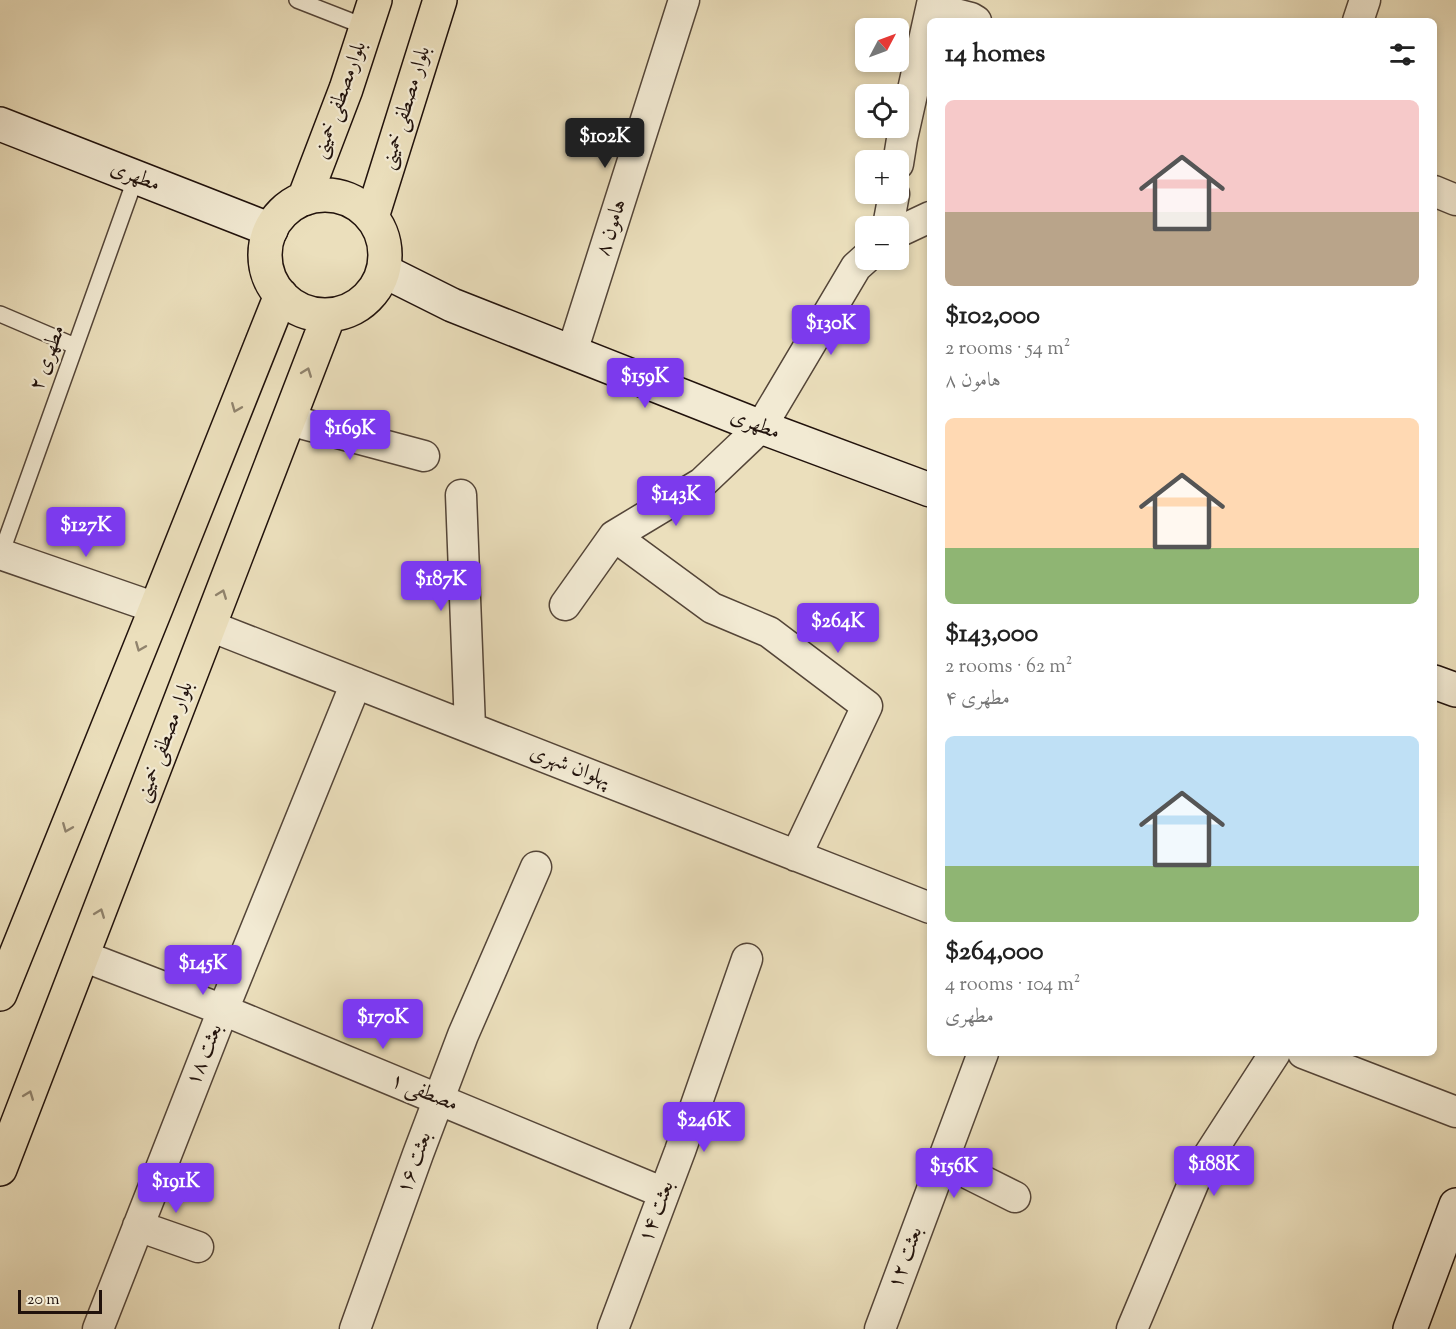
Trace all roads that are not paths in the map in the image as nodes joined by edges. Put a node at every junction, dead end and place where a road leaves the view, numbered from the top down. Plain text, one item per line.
1 (297, 0) edge
2 (440, 0) edge
3 (684, 0) edge
4 (1365, 0) edge
5 (932, 4) edge
6 (370, 14) edge
7 (971, 18) edge
8 (1359, 18) edge
9 (927, 27) edge
10 (0, 124) edge
11 (901, 150) edge
12 (136, 177) junction
13 (1437, 192) edge
14 (304, 199) junction
15 (1456, 200) edge
16 (372, 217) junction
17 (927, 218) edge
18 (909, 227) edge
19 (271, 230) junction
20 (855, 269) edge
21 (384, 271) junction
22 (281, 295) junction
23 (0, 314) edge
24 (329, 315) junction
25 (75, 346) junction
26 (572, 352) junction
27 (289, 420) junction
28 (761, 427) junction
29 (424, 456) dead end
30 (927, 489) edge
31 (461, 495) dead end
32 (614, 536) junction
33 (0, 554) edge
34 (565, 605) dead end
35 (156, 608) junction
36 (210, 626) junction
37 (356, 683) junction
38 (1437, 683) edge
39 (1456, 690) edge
40 (470, 727) junction
41 (796, 856) junction
42 (536, 867) dead end
43 (927, 907) edge
44 (83, 956) junction
45 (747, 959) dead end
46 (0, 994) edge
47 (223, 1010) junction
48 (982, 1056) edge
49 (1273, 1056) edge
50 (1311, 1056) edge
51 (439, 1099) junction
52 (1456, 1112) edge
53 (943, 1161) junction
54 (0, 1169) edge
55 (664, 1193) junction
56 (1015, 1197) dead end
57 (1456, 1204) edge
58 (138, 1226) junction
59 (198, 1247) dead end
60 (98, 1329) edge
61 (355, 1329) edge
62 (613, 1329) edge
63 (880, 1329) edge
64 (1132, 1329) edge
65 (1410, 1329) edge

1 - 6 lane
2 - 16 main road, بلوار مصطفی خمینی
3 - 26 street, هامون ۸
4 - 8 street
5 - 7 street
6 - 14 main road, بلوارمصطفی خمینی
9 - 11 street
10 - 12 street, مطهری
12 - 19 street, مطهری
12 - 25 lane, مطهری ۲
13 - 15 street
14 - 16 main road
14 - 19 main road
16 - 21 main road
17 - 18 street
19 - 22 main road
20 - 28 street
21 - 24 main road
21 - 26 street, مطهری
22 - 24 main road
22 -> 35 main road
23 - 25 lane
27 -> 24 main road, بلوار مصطفی خمینی
25 - 33 lane, مطهری ۲
26 - 28 street, مطهری
27 - 29 street
36 -> 27 main road, بلوار مصطفی خمینی
28 - 30 street, مطهری
28 - 32 street
31 - 40 street
32 - 34 street
32 - 41 street
33 - 35 street
35 -> 46 main road
36 - 37 street, پهلوان شهری
44 -> 36 main road, بلوار مصطفی خمینی
37 - 40 street, پهلوان شهری
37 - 47 street, بعثت ۱۸
38 - 39 street
40 - 41 street, پهلوان شهری
41 - 43 street, پهلوان شهری
42 - 51 street, بعثت ۱۶
44 - 47 street, مصطفی ۱
54 -> 44 main road, بلوار مصطفی خمینی
45 - 55 street, بعثت ۱۴
47 - 51 street, مصطفی ۱
47 - 58 street, بعثت ۱۸
48 - 53 street, بعثت ۱۲
49 - 64 street
50 - 52 street
51 - 55 street, مصطفی ۱
51 - 61 street, بعثت ۱۶
53 - 56 street
53 - 63 street, بعثت ۱۲
55 - 62 street, بعثت ۱۴
57 - 65 street
58 - 59 street
58 - 60 street, بعثت ۱۸

